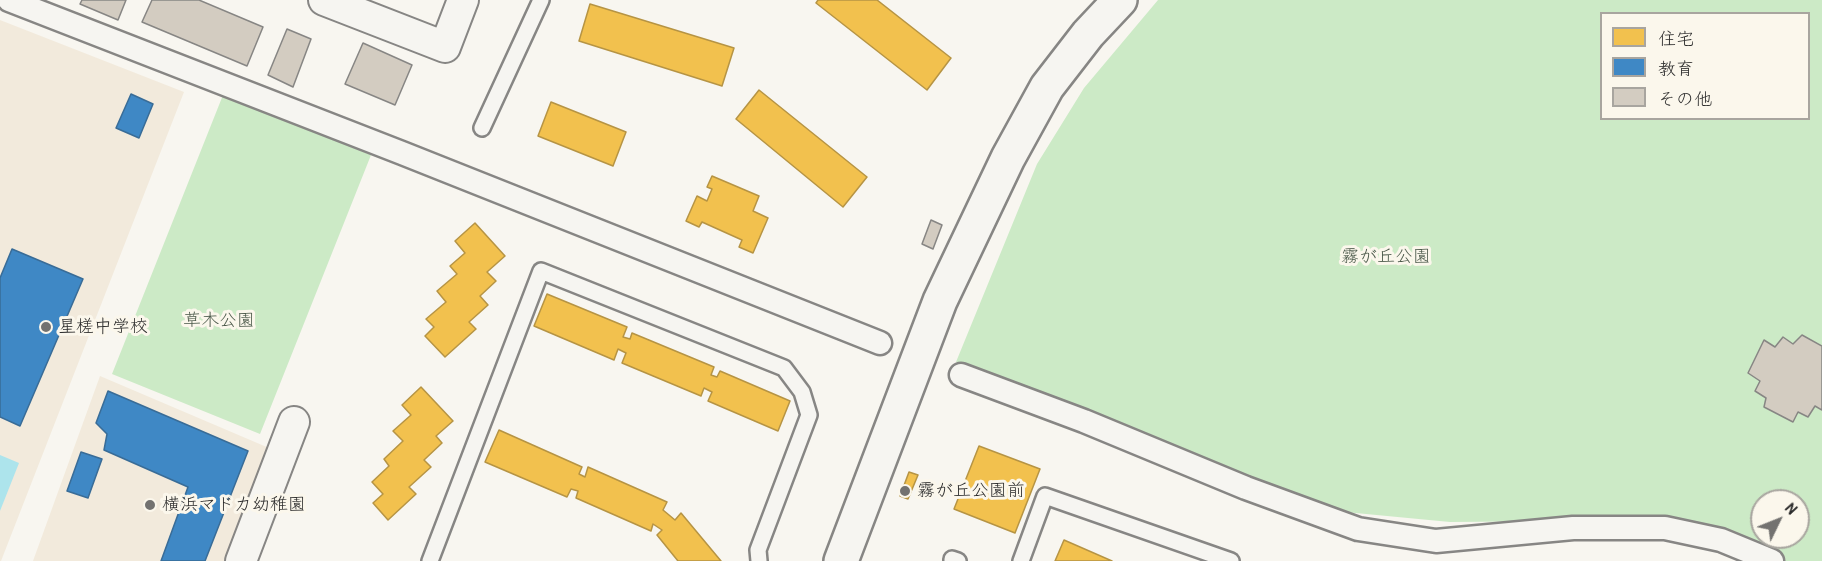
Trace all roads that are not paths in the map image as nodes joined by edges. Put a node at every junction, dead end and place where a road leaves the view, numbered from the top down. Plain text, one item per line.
1 (9, 0) edge
2 (324, 0) edge
3 (463, 0) edge
4 (541, 0) edge
5 (1120, 0) edge
6 (45, 7) edge
7 (482, 128) dead end
8 (880, 343) dead end
9 (961, 375) dead end
10 (294, 422) dead end
11 (241, 561) edge
12 (430, 561) edge
13 (759, 561) edge
14 (841, 561) edge
15 (952, 561) edge
16 (958, 561) edge
17 (1022, 561) edge
18 (1231, 561) edge
19 (1772, 561) edge

1 - 6 street
2 - 3 street
4 - 7 lane
5 - 14 street
6 - 8 street
9 - 19 street
10 - 11 street
12 - 13 lane
15 - 16 lane
17 - 18 lane

